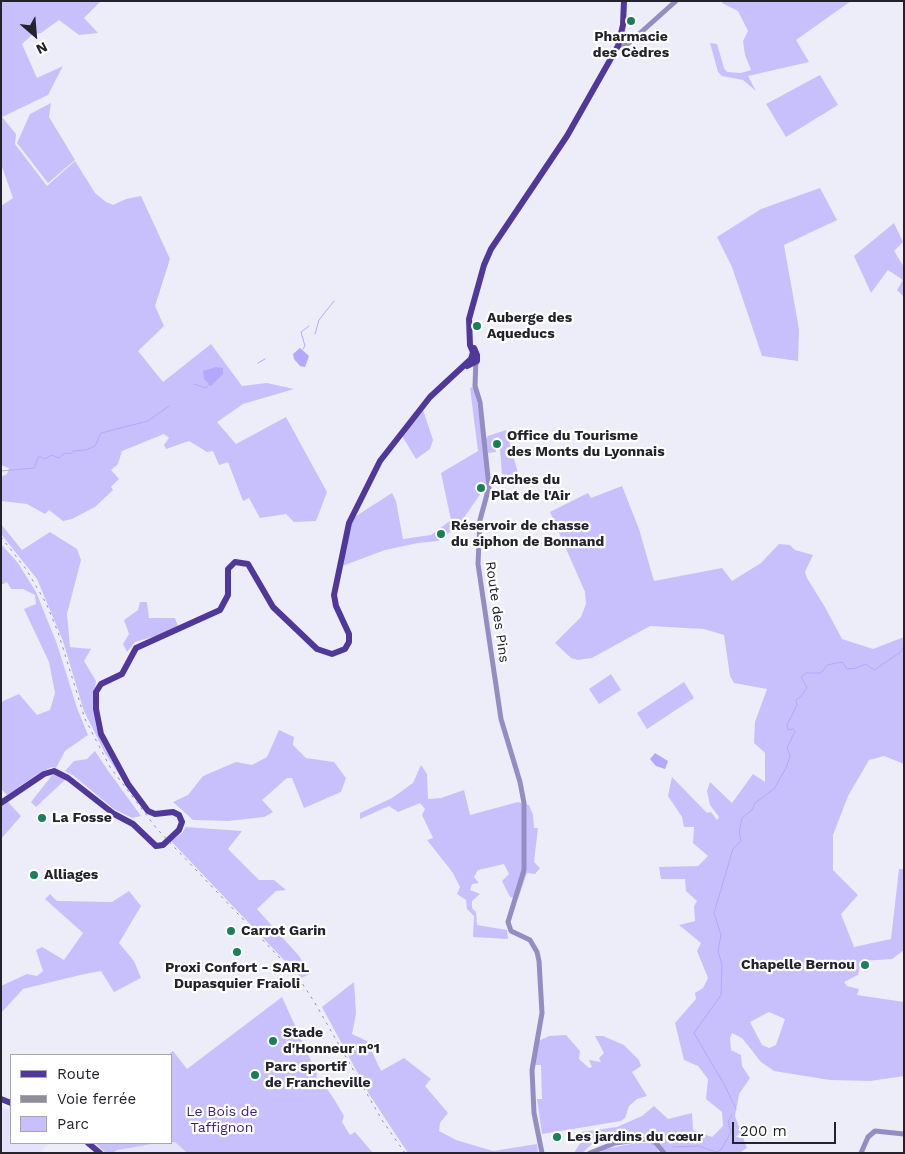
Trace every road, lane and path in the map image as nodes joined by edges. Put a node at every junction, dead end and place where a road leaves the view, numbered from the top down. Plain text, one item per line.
1 (624, 1) edge
2 (676, 1) edge
3 (636, 37) junction
4 (621, 39) junction
5 (618, 46) junction
6 (475, 361) junction
7 (1, 803) edge
8 (904, 1134) edge
9 (84, 1144) edge
10 (89, 1144) edge
11 (93, 1153) edge
12 (100, 1153) edge
13 (542, 1153) edge
14 (590, 1153) edge
15 (664, 1153) edge
16 (861, 1153) edge

1 - 4 main road
2 - 3 street
3 - 4 street
3 - 5 street
4 - 5 main road
5 - 6 main road
6 - 7 main road
6 - 13 street, Route des Pins
8 - 16 street
9 - 11 main road
10 - 12 main road
14 - 15 street

